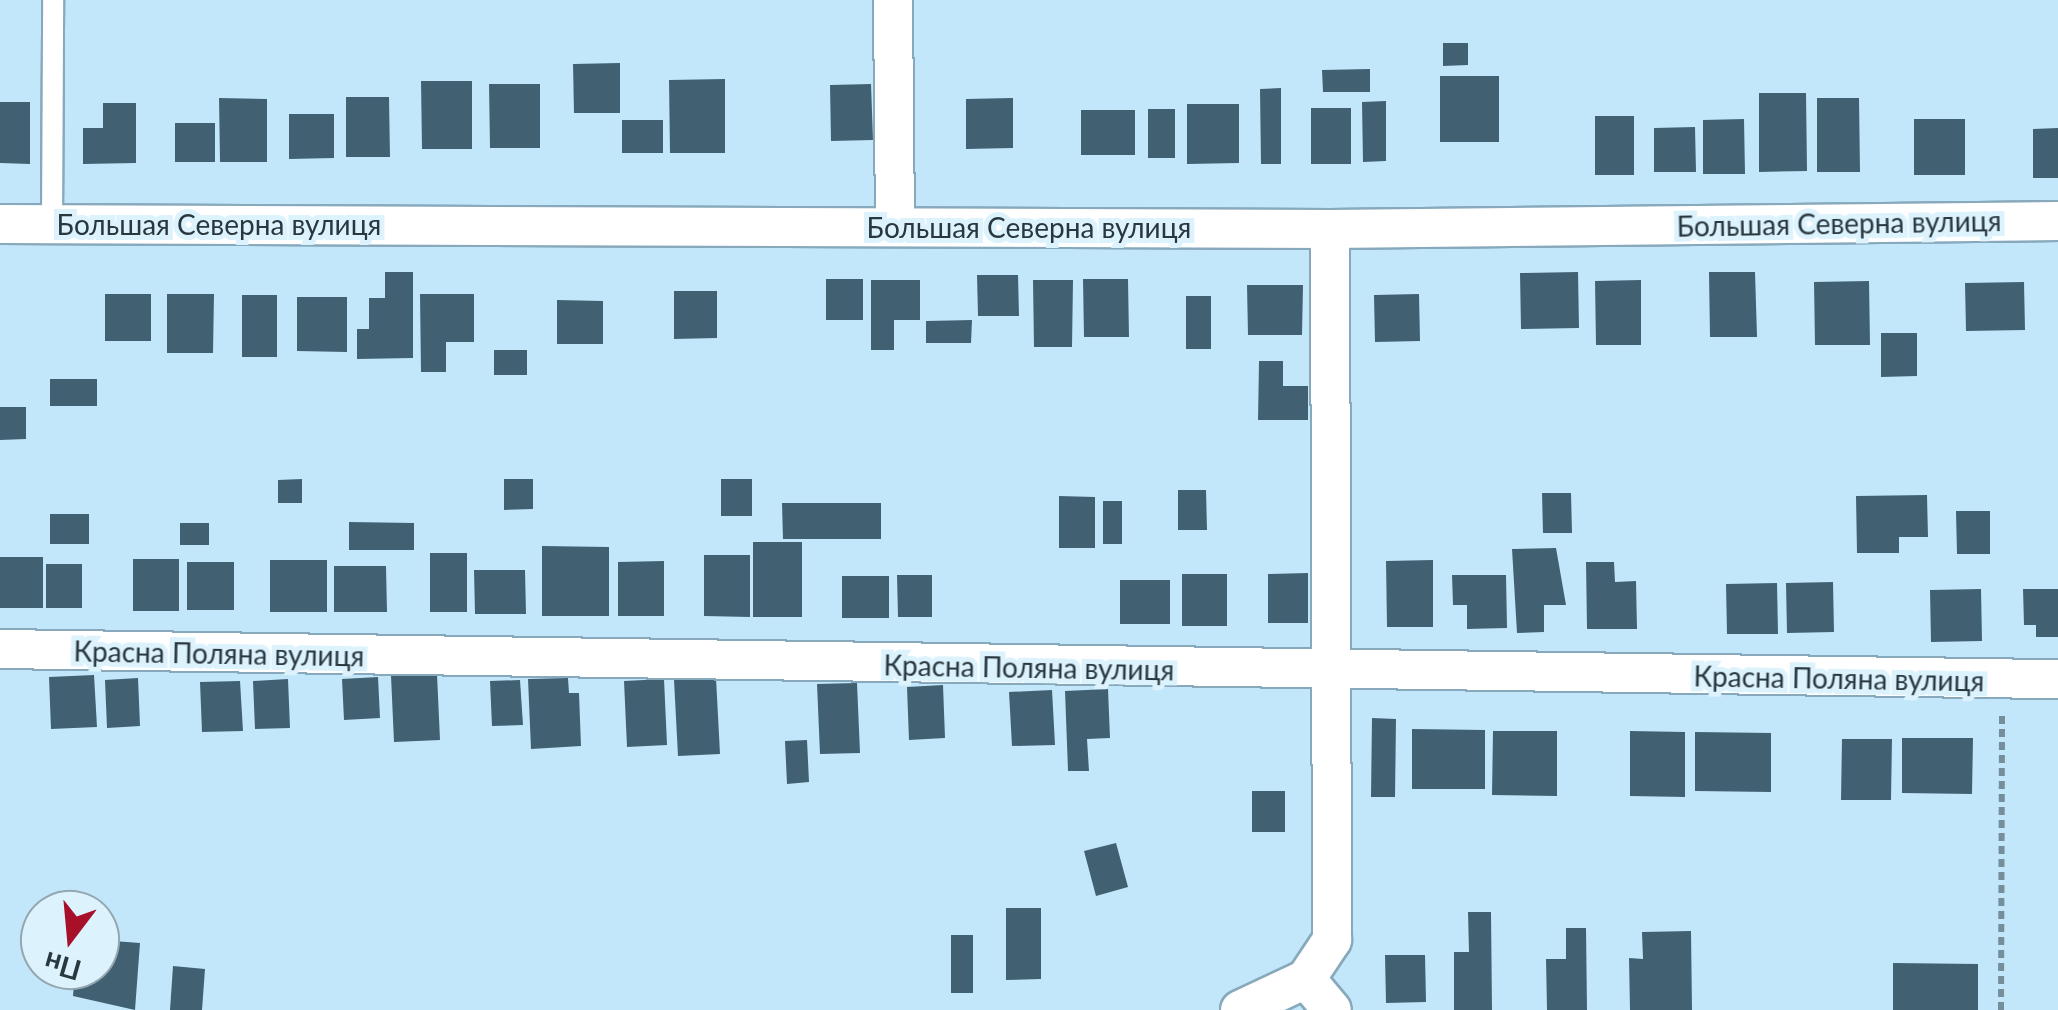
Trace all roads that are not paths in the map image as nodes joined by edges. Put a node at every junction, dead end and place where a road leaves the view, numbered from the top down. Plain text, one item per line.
1 (53, 0) edge
2 (893, 0) edge
3 (2058, 221) edge
4 (0, 224) edge
5 (52, 224) junction
6 (895, 226) junction
7 (1330, 230) junction
8 (0, 649) edge
9 (1330, 672) junction
10 (2058, 679) edge
11 (1306, 978) junction
12 (1240, 1010) edge
13 (1332, 1010) edge

1 - 5 lane
2 - 6 street
3 - 7 street, Большая Северна вулиця
4 - 5 street, Большая Северна вулиця
5 - 6 street, Большая Северна вулиця
6 - 7 street, Большая Северна вулиця
7 - 9 street
8 - 9 street, Красна Поляна вулиця
9 - 10 street, Красна Поляна вулиця
9 - 11 street
11 - 12 street
11 - 13 street

